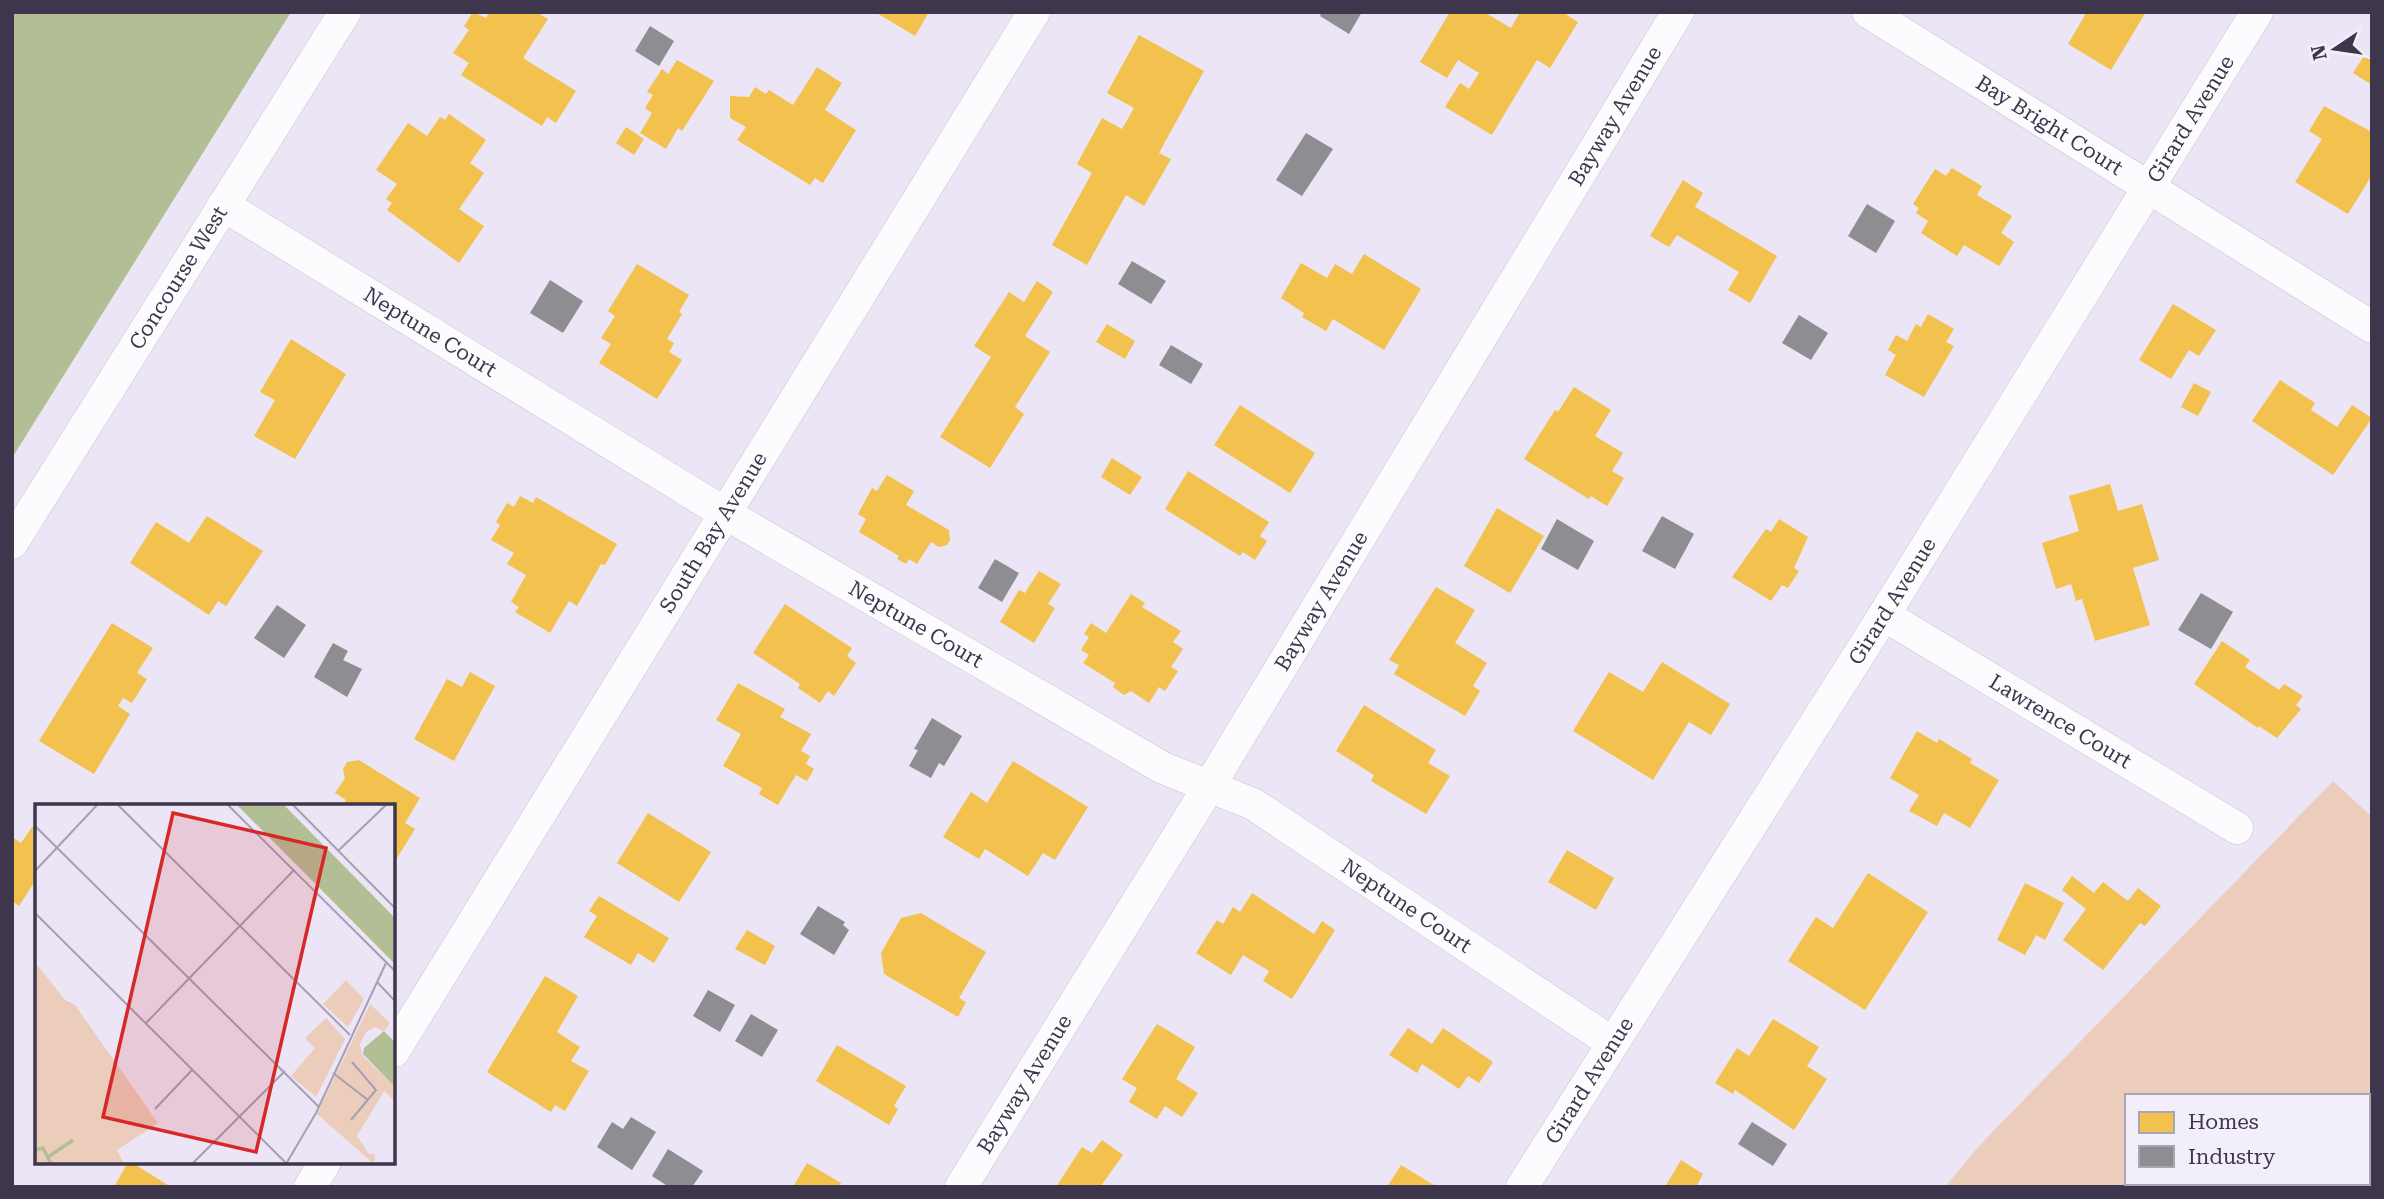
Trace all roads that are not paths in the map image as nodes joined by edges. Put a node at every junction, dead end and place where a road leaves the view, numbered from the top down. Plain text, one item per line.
1 (345, 12) edge
2 (1034, 12) edge
3 (1678, 12) edge
4 (1868, 12) edge
5 (2257, 12) edge
6 (2149, 190) junction
7 (223, 205) junction
8 (2372, 327) edge
9 (726, 514) junction
10 (12, 543) edge
11 (1884, 615) junction
12 (1208, 788) junction
13 (2237, 828) dead end
14 (1611, 1041) junction
15 (396, 1048) edge
16 (324, 1164) edge
17 (310, 1187) edge
18 (961, 1187) edge
19 (1522, 1187) edge

1 - 7 street, Concourse West
2 - 9 street, South Bay Avenue
3 - 12 street, Bayway Avenue
4 - 6 street, Bay Bright Court
5 - 6 street, Girard Avenue
6 - 8 street, Bay Bright Court
6 - 11 street, Girard Avenue
7 - 9 street, Neptune Court
7 - 10 street, Concourse West
9 - 12 street, Neptune Court
9 - 15 street, South Bay Avenue
11 - 13 street, Lawrence Court
11 - 14 street, Girard Avenue
12 - 14 street, Neptune Court
12 - 18 street, Bayway Avenue
14 - 19 street, Girard Avenue
16 - 17 street

